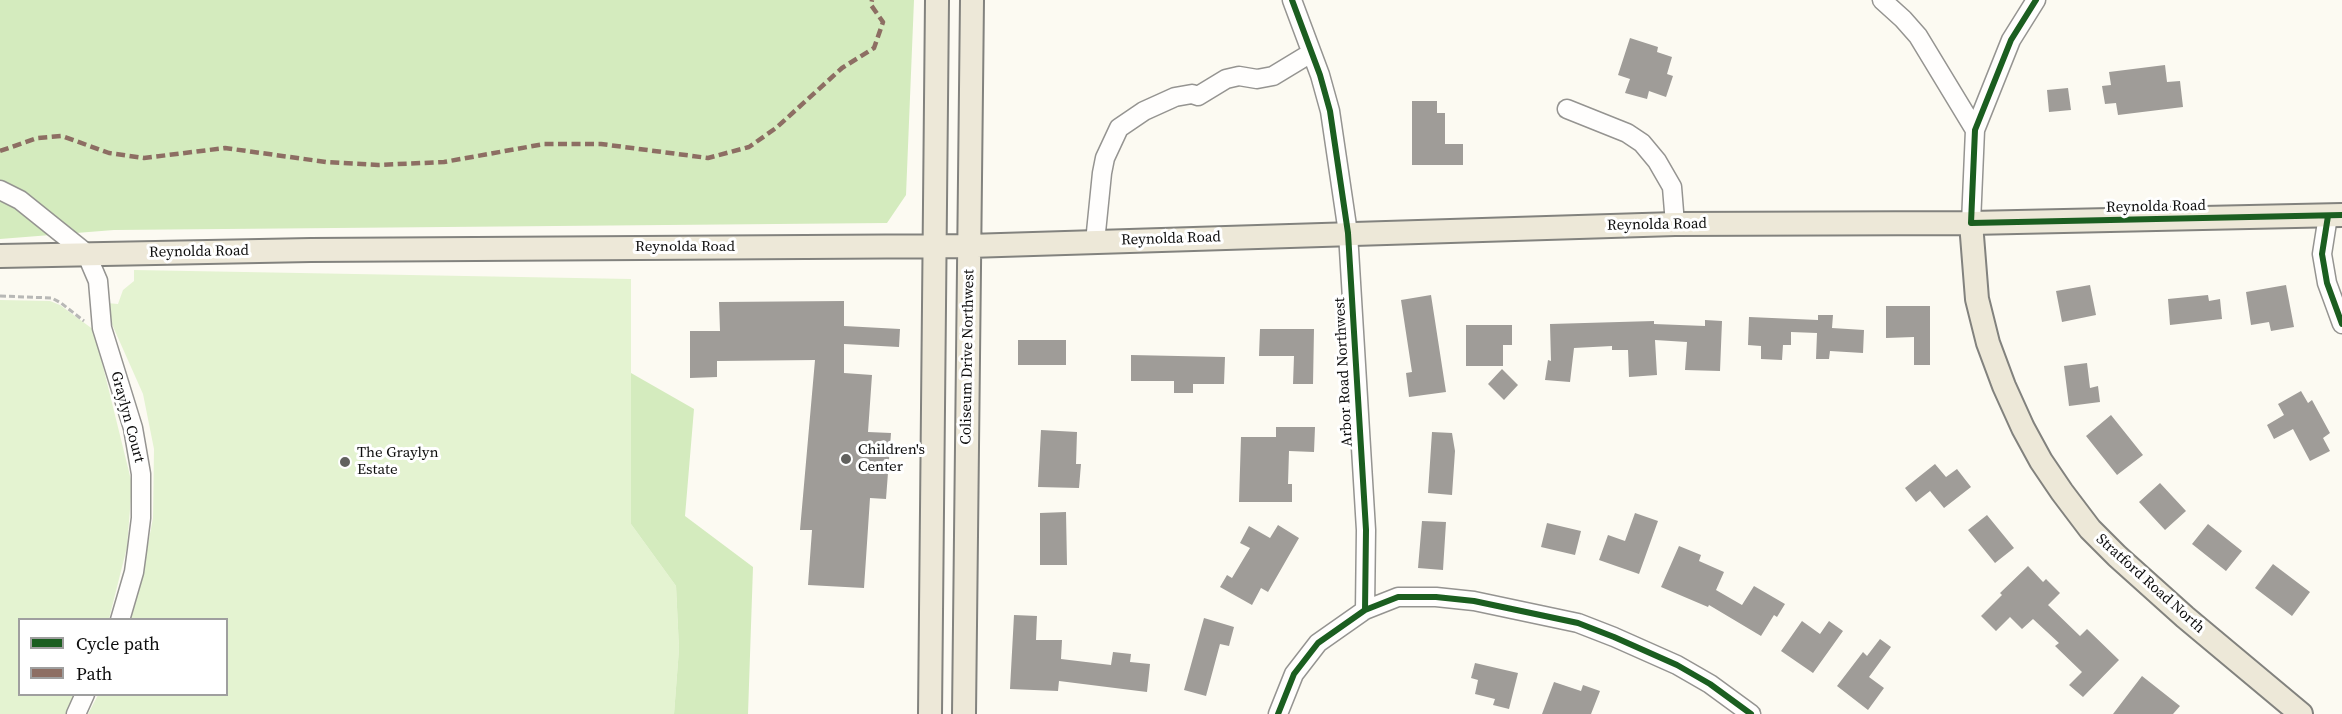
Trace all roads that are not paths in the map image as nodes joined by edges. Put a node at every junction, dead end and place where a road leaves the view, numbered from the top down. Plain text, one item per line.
1 (937, 0) edge
2 (972, 0) edge
3 (1292, 0) edge
4 (1882, 0) edge
5 (2036, 0) edge
6 (1311, 53) junction
7 (1567, 109) dead end
8 (1975, 130) junction
9 (0, 190) edge
10 (2335, 216) edge
11 (1971, 223) junction
12 (1675, 224) junction
13 (1348, 233) junction
14 (1095, 242) junction
15 (935, 246) junction
16 (969, 246) junction
17 (86, 253) junction
18 (0, 256) edge
19 (2342, 324) edge
20 (1365, 610) junction
21 (121, 618) edge
22 (84, 696) edge
23 (76, 714) edge
24 (930, 714) edge
25 (964, 714) edge
26 (1278, 714) edge
27 (1750, 714) edge
28 (2301, 714) edge

1 - 15 main road
2 - 16 main road, Coliseum Drive Northwest
3 - 6 street, Arbor Road Northwest
4 - 8 street
5 - 8 street
6 - 13 street, Arbor Road Northwest
6 - 14 street
7 - 12 street
8 - 11 street
9 - 17 street
10 - 11 main road, Reynolda Road
10 - 19 street
11 - 12 main road, Reynolda Road
11 - 28 main road, Stratford Road North
12 - 13 main road, Reynolda Road
13 - 14 main road, Reynolda Road
13 - 20 street, Arbor Road Northwest
14 - 16 main road, Reynolda Road
15 - 16 main road, Reynolda Road
15 - 17 main road, Reynolda Road
15 - 24 main road
16 - 25 main road, Coliseum Drive Northwest
17 - 18 main road, Reynolda Road
17 - 21 street, Graylyn Court
20 - 26 street
20 - 27 street
22 - 23 street

